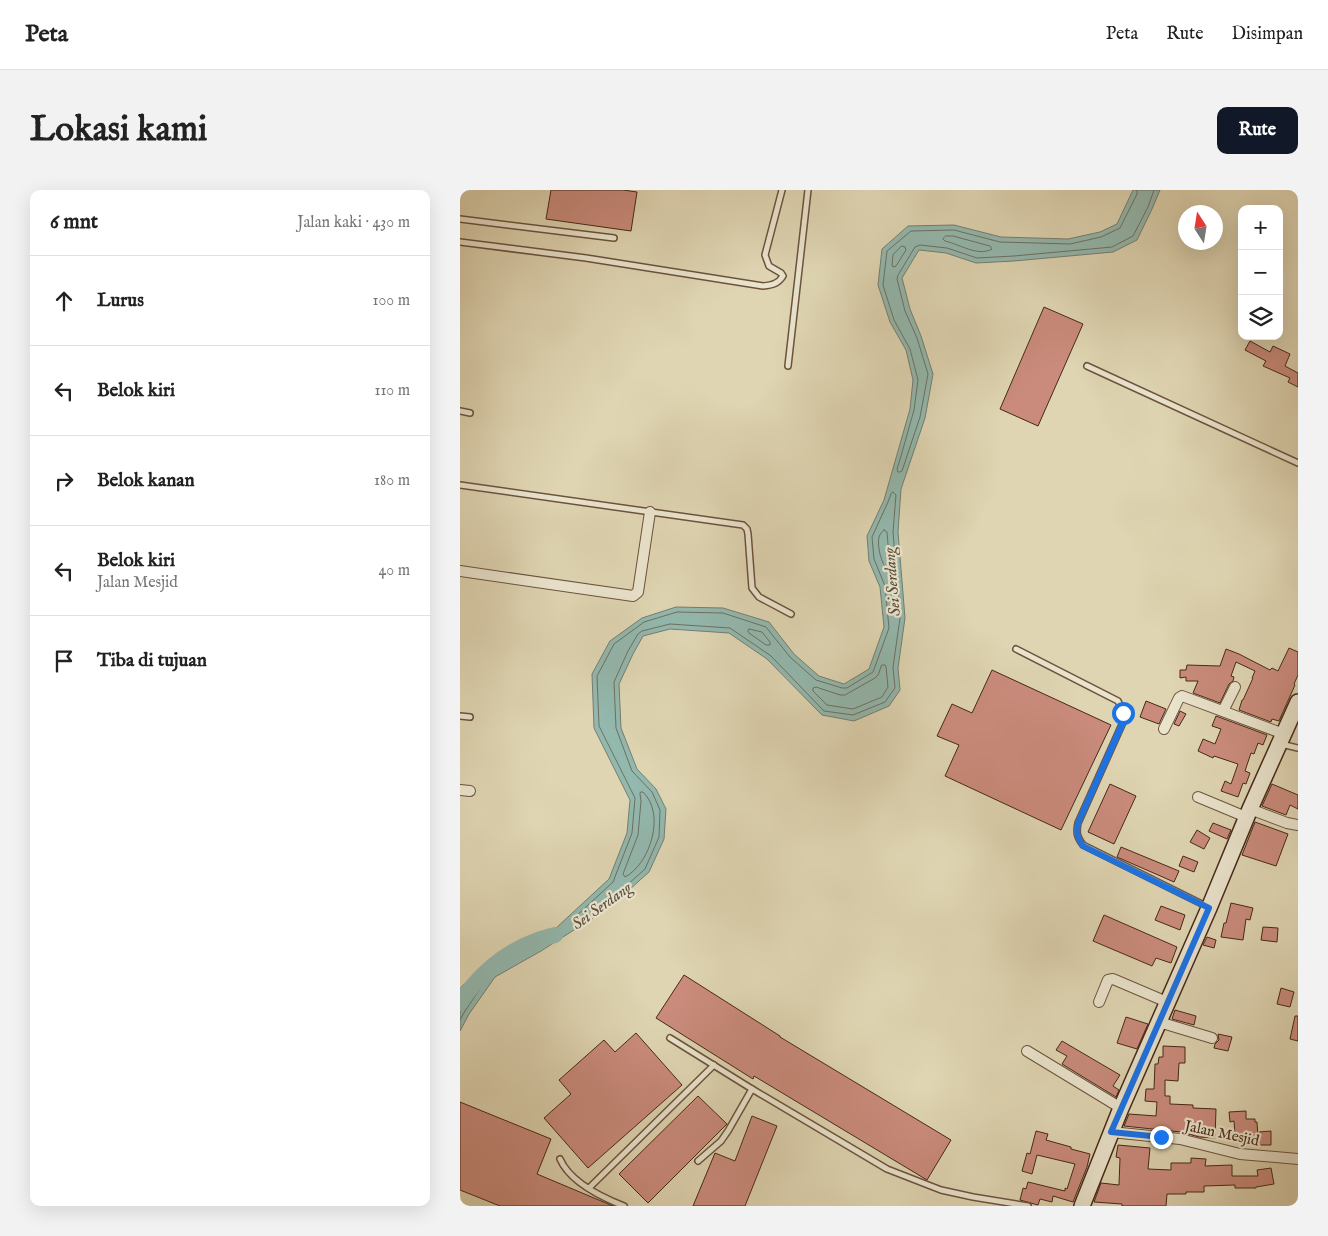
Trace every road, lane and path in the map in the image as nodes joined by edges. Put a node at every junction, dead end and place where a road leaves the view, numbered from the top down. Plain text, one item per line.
1 (782, 190) edge
2 (808, 190) edge
3 (460, 219) edge
4 (614, 238) dead end
5 (460, 242) edge
6 (788, 366) dead end
7 (1087, 366) dead end
8 (460, 411) edge
9 (470, 413) dead end
10 (1298, 463) edge
11 (460, 485) edge
12 (650, 512) junction
13 (460, 571) edge
14 (790, 614) dead end
15 (1016, 649) dead end
16 (1235, 688) dead end
17 (1298, 702) edge
18 (1223, 711) junction
19 (460, 716) edge
20 (470, 718) dead end
21 (1164, 729) dead end
22 (1282, 739) junction
23 (1298, 748) edge
24 (1198, 797) dead end
25 (1248, 813) junction
26 (1298, 825) edge
27 (1209, 908) junction
28 (1099, 1002) dead end
29 (1167, 1002) junction
30 (1158, 1022) junction
31 (670, 1038) dead end
32 (1212, 1038) dead end
33 (1027, 1051) dead end
34 (714, 1065) junction
35 (752, 1089) junction
36 (1120, 1108) junction
37 (1111, 1132) junction
38 (1298, 1156) edge
39 (560, 1158) dead end
40 (698, 1161) dead end
41 (589, 1188) junction
42 (1086, 1205) edge
43 (624, 1206) edge
44 (1028, 1206) edge

1 - 5 lane
2 - 6 lane
3 - 4 lane
7 - 10 lane
8 - 9 lane
11 - 12 lane
12 - 13 street
12 - 14 lane
15 - 27 lane
16 - 18 street
17 - 22 street
18 - 21 street
18 - 22 street
19 - 20 lane
22 - 23 lane
22 - 25 street
24 - 25 street
25 - 26 street
25 - 27 street
27 - 29 street
28 - 29 street
29 - 30 street
30 - 32 street
30 - 36 street
31 - 34 lane
33 - 36 street
34 - 35 lane
34 - 41 lane
35 - 40 lane
35 - 44 lane
36 - 37 street
37 - 38 street, Jalan Mesjid
37 - 42 street
39 - 41 lane
41 - 43 lane

